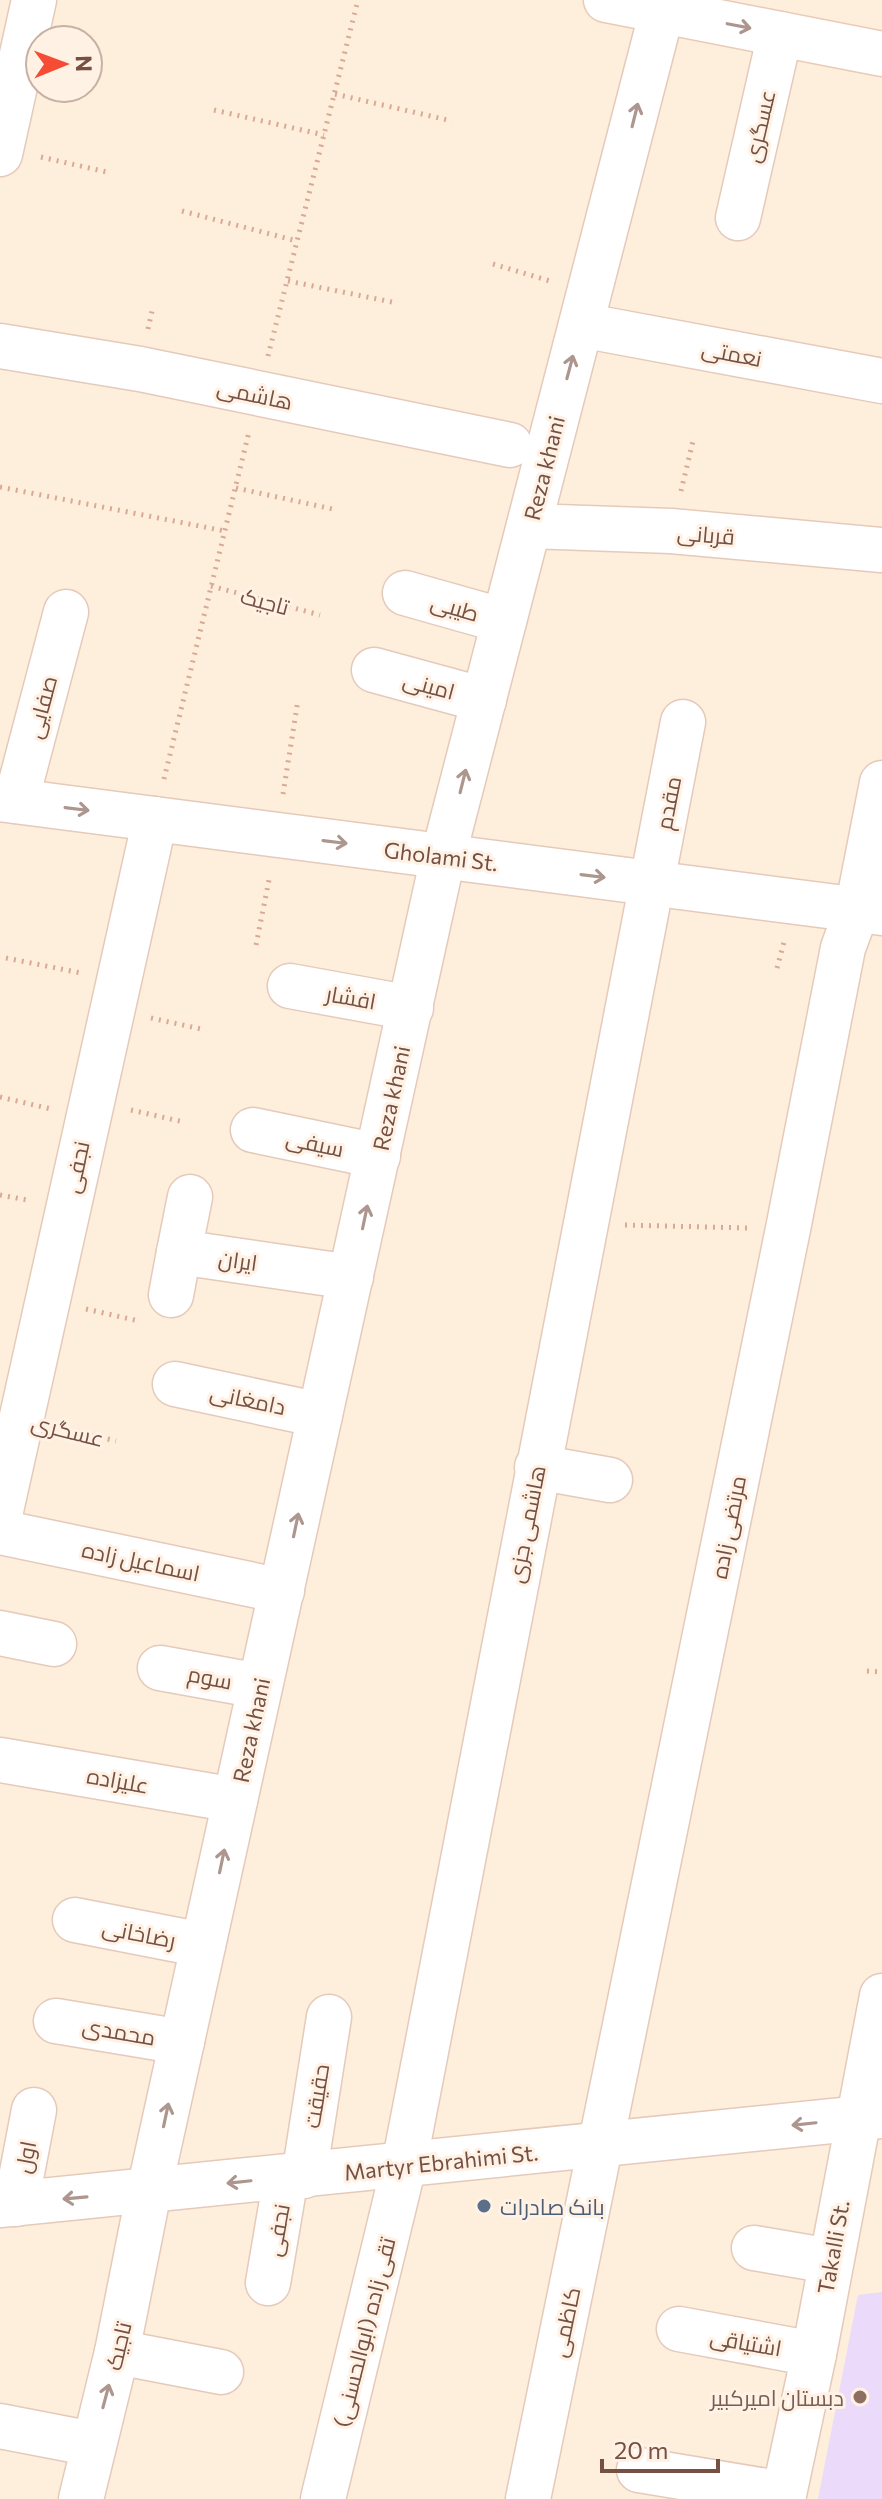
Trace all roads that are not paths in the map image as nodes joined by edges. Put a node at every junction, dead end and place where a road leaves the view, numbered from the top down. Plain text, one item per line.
1 (34, 0) edge
2 (606, 0) edge
3 (665, 6) edge
4 (780, 34) junction
5 (882, 54) edge
6 (1, 151) edge
7 (738, 218) dead end
8 (585, 309) junction
9 (0, 346) edge
10 (882, 381) edge
11 (510, 445) dead end
12 (529, 526) junction
13 (882, 550) edge
14 (405, 593) dead end
15 (66, 612) dead end
16 (504, 621) junction
17 (374, 670) dead end
18 (484, 700) junction
19 (683, 722) dead end
20 (882, 783) edge
21 (8, 800) edge
22 (155, 819) junction
23 (443, 857) junction
24 (653, 883) junction
25 (869, 911) edge
26 (290, 986) dead end
27 (411, 1008) junction
28 (253, 1130) dead end
29 (378, 1156) junction
30 (190, 1197) dead end
31 (179, 1252) junction
32 (351, 1277) junction
33 (156, 1308) road end
34 (175, 1384) dead end
35 (320, 1415) junction
36 (537, 1467) junction
37 (610, 1480) dead end
38 (0, 1515) edge
39 (0, 1532) edge
40 (282, 1591) junction
41 (0, 1633) edge
42 (54, 1644) dead end
43 (160, 1668) dead end
44 (260, 1686) junction
45 (0, 1760) edge
46 (235, 1800) junction
47 (75, 1920) dead end
48 (203, 1945) junction
49 (882, 1996) edge
50 (329, 2017) dead end
51 (56, 2021) dead end
52 (182, 2042) junction
53 (34, 2110) dead end
54 (870, 2118) edge
55 (602, 2145) junction
56 (404, 2165) junction
57 (295, 2176) junction
58 (149, 2191) junction
59 (8, 2204) edge
60 (754, 2248) dead end
61 (830, 2261) junction
62 (268, 2283) dead end
63 (679, 2329) dead end
64 (117, 2352) junction
65 (814, 2354) junction
66 (221, 2372) dead end
67 (0, 2426) edge
68 (93, 2444) junction
69 (639, 2470) dead end
70 (783, 2496) edge
71 (81, 2499) edge
72 (323, 2499) edge
73 (528, 2499) edge

1 - 6 street
2 - 3 street
3 -> 4 street
8 -> 3 street, Reza khani
4 - 5 street
4 - 7 street, عسگری
8 - 10 street, نعمتی
12 -> 8 street, Reza khani
9 - 11 street, هاشمی
12 - 13 street, قربانی
12 - 16 street, Reza khani
14 - 16 street, طیبی
15 - 21 street, صفایی
16 - 18 street, Reza khani
17 - 18 street, امینی
23 -> 18 street, Reza khani
19 - 24 street, مقدم
20 - 25 street, مرتضی زاده
21 -> 22 street, Gholami St.
22 -> 23 street, Gholami St.
22 - 38 street, نجفی
23 -> 24 street, Gholami St.
23 - 27 street, Reza khani
24 - 25 street, Gholami St.
24 - 36 street, هاشمی جزی
25 - 55 street, مرتضی زاده
26 - 27 street, افشار
27 - 29 street, Reza khani
28 - 29 street, سیفی
32 -> 29 street, Reza khani
30 - 31 street
31 - 32 street, ایران
31 - 33 street
32 - 35 street, Reza khani
34 - 35 street, دامغانی
40 -> 35 street, Reza khani
36 - 37 street
36 - 56 street, هاشمی جزی
39 - 40 street, اسماعیل زاده
40 - 44 street, Reza khani
41 - 42 street
43 - 44 street, سوم
44 - 46 street, Reza khani
45 - 46 street, علیزاده
48 -> 46 street, Reza khani
47 - 48 street, رضاخانی
48 - 52 street, Reza khani
49 - 54 street, Takalli St.
50 - 57 street, حقیقت
51 - 52 street, محمدی
58 -> 52 street, Reza khani
53 - 59 street, اول
54 -> 55 street, Martyr Ebrahimi St.
54 - 61 street, Takalli St.
55 - 56 street, Martyr Ebrahimi St.
55 - 73 street, کاظمی
56 - 57 street, Martyr Ebrahimi St.
56 - 72 street, تقی زاده (ابوالحسنی)
57 -> 58 street, Martyr Ebrahimi St.
57 - 62 street, نجفی
58 -> 59 street, Martyr Ebrahimi St.
58 - 64 street, تاجیک
60 - 61 street
61 - 65 street, Takalli St.
63 - 65 street, اشتیاقی
64 - 66 street
68 -> 64 street, تاجیک
65 - 70 street, Takalli St.
67 - 68 street
68 - 71 street, تاجیک
69 - 70 street

